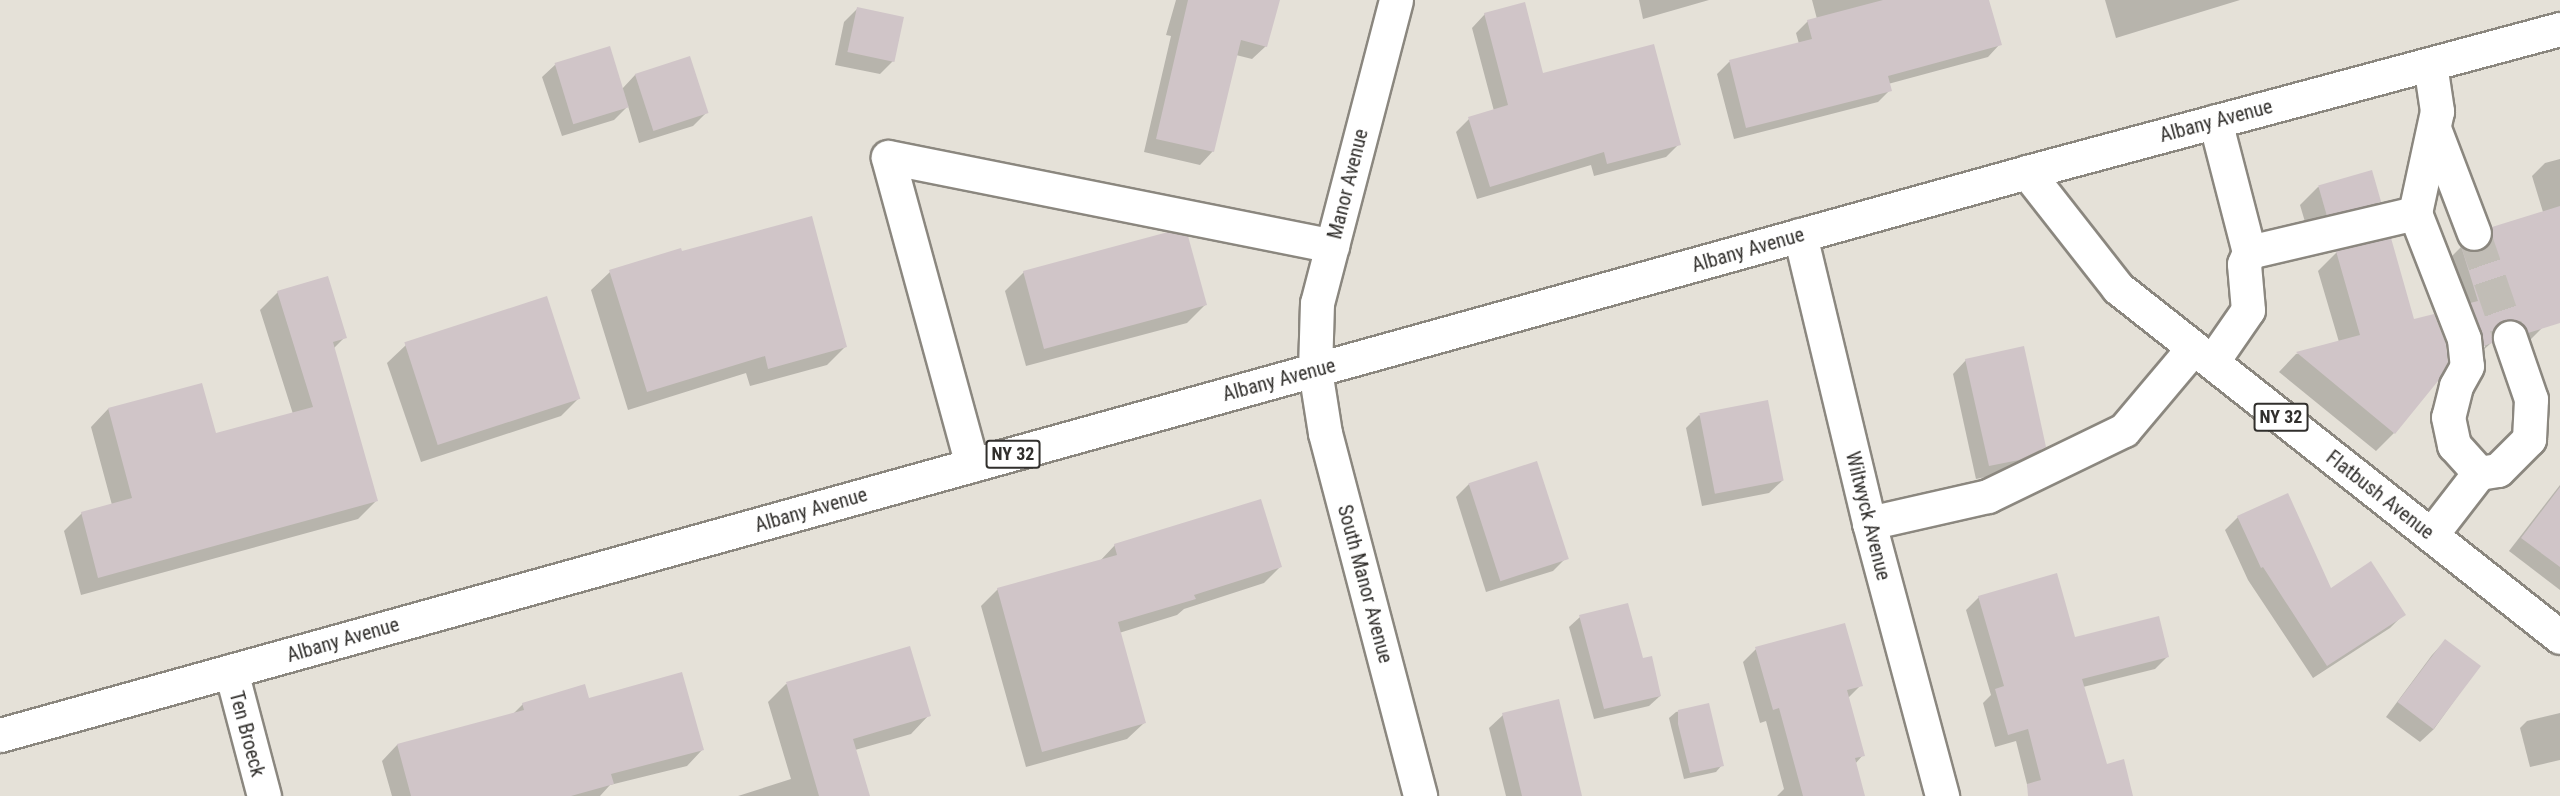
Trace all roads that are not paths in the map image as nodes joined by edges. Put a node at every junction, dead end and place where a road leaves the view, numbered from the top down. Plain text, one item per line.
1 (1396, 0) edge
2 (2560, 29) edge
3 (2430, 64) junction
4 (2215, 122) junction
5 (2435, 131) junction
6 (2026, 172) junction
7 (2415, 213) junction
8 (2474, 233) tunnel mouth
9 (1800, 235) junction
10 (1332, 246) junction
11 (2249, 252) junction
12 (2510, 338) tunnel mouth
13 (2203, 355) junction
14 (1316, 370) junction
15 (972, 465) junction
16 (2479, 473) junction
17 (1869, 523) junction
18 (2431, 535) junction
19 (2560, 637) edge
20 (231, 671) junction
21 (0, 735) edge
22 (264, 796) edge
23 (1420, 796) edge
24 (1942, 796) edge

1 - 10 main road, Manor Avenue
2 - 3 main road, Albany Avenue
3 - 4 main road, Albany Avenue
3 - 5 main road
4 - 6 main road, Albany Avenue
4 - 11 main road
5 - 7 main road
5 - 8 main road
6 - 9 main road, Albany Avenue / NY 32
6 - 13 main road, Flatbush Avenue / NY 32
7 - 11 main road
7 - 16 main road
9 - 14 main road, Albany Avenue / NY 32
9 - 17 main road, Wiltwyck Avenue
10 - 14 main road, Manor Avenue
10 - 15 main road
11 - 13 main road
12 - 16 main road
13 - 17 main road
13 - 18 main road, Flatbush Avenue / NY 32
14 - 15 main road, Albany Avenue / NY 32
14 - 23 main road, South Manor Avenue
15 - 20 main road, Albany Avenue / NY 32
16 - 18 main road
17 - 24 main road, Wiltwyck Avenue
18 - 19 main road, Flatbush Avenue / NY 32
20 - 21 main road, Albany Avenue / NY 32
20 - 22 main road, Ten Broeck

